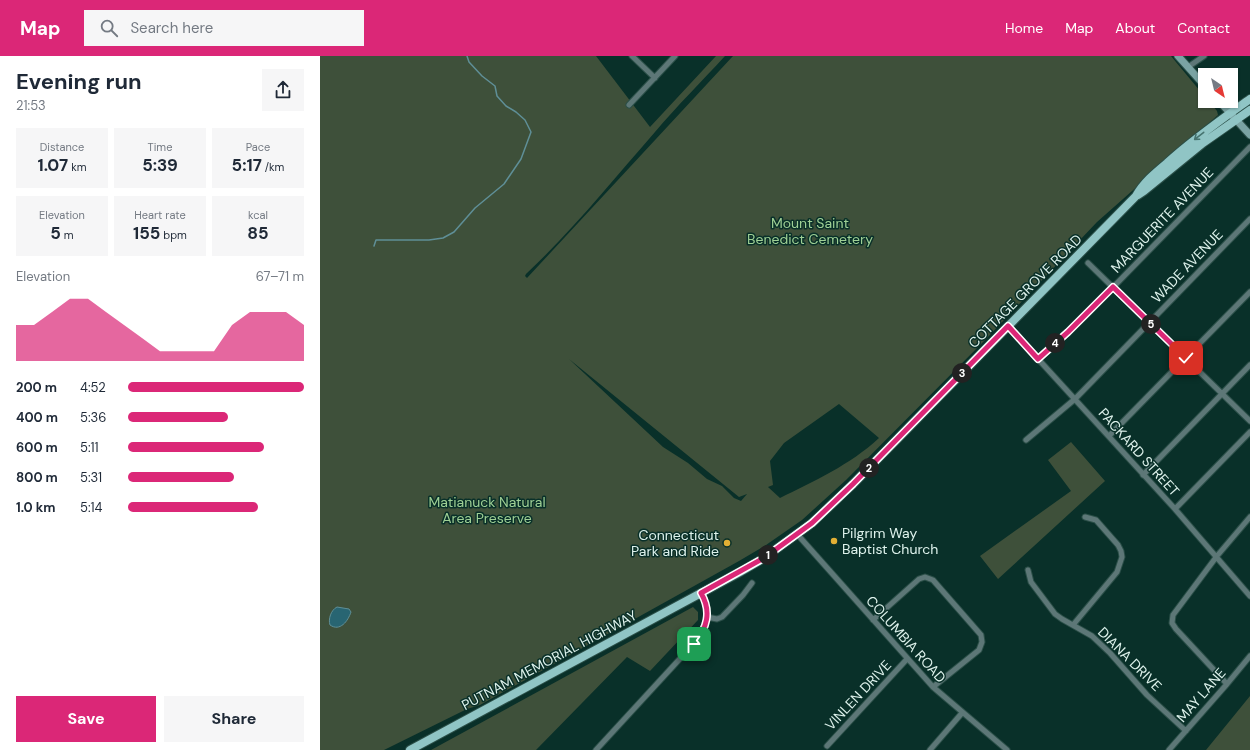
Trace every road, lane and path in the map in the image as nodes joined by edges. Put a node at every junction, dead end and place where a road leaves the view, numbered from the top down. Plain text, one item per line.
1 (632, 56) edge
2 (675, 56) edge
3 (1178, 56) edge
4 (1204, 56) edge
5 (1188, 67) junction
6 (655, 78) junction
7 (1198, 78) edge
8 (1250, 98) edge
9 (629, 105) dead end
10 (1225, 108) edge
11 (1250, 110) edge
12 (1230, 113) junction
13 (1236, 120) junction
14 (1250, 135) edge
15 (1250, 147) edge
16 (1136, 196) junction
17 (1250, 219) edge
18 (1088, 263) dead end
19 (1113, 287) junction
20 (1250, 292) edge
21 (1149, 322) junction
22 (1008, 326) junction
23 (1186, 358) junction
24 (1038, 359) junction
25 (1250, 365) edge
26 (1222, 394) junction
27 (1074, 399) junction
28 (1250, 421) edge
29 (1250, 432) edge
30 (1109, 436) junction
31 (1026, 440) dead end
32 (1143, 475) junction
33 (1175, 509) junction
34 (1085, 517) dead end
35 (1250, 517) edge
36 (797, 534) junction
37 (1217, 556) junction
38 (1028, 570) dead end
39 (752, 583) dead end
40 (701, 593) junction
41 (1250, 596) edge
42 (707, 617) junction
43 (873, 620) junction
44 (1073, 625) junction
45 (1250, 656) edge
46 (907, 659) junction
47 (1227, 684) junction
48 (933, 687) junction
49 (962, 713) junction
50 (1186, 731) junction
51 (827, 746) dead end
52 (410, 750) edge
53 (596, 750) edge
54 (930, 750) edge
55 (1007, 750) edge
56 (1169, 750) edge

1 - 6 street
2 - 6 street
3 - 5 main road
4 - 5 street
5 - 7 main road
6 - 9 street
8 - 12 main road, COTTAGE GROVE ROAD
10 - 12 main road
11 - 13 main road, COTTAGE GROVE ROAD
12 - 13 main road
12 -> 16 main road, COTTAGE GROVE ROAD
13 - 14 main road
13 - 16 main road, COTTAGE GROVE ROAD
15 - 19 street, MARGUERITE AVENUE
16 - 22 main road, COTTAGE GROVE ROAD
17 - 21 street, WADE AVENUE
18 - 19 street
19 - 21 street
19 - 24 street, MARGUERITE AVENUE
20 - 23 street
21 - 23 street
21 - 27 street, WADE AVENUE
22 - 24 street, PACKARD STREET
22 - 36 main road, COTTAGE GROVE ROAD
23 - 26 street
23 - 30 street
24 - 27 street, PACKARD STREET
25 - 26 street
26 - 28 street
26 - 32 street
27 - 30 street, PACKARD STREET
27 - 31 street, WADE AVENUE
29 - 33 street
30 - 32 street, PACKARD STREET
32 - 33 street, PACKARD STREET
33 - 37 street, PACKARD STREET
34 - 44 street
35 - 37 street
36 - 40 main road, PUTNAM MEMORIAL HIGHWAY
36 - 43 street, COLUMBIA ROAD
37 - 41 street, PACKARD STREET
37 - 47 street
38 - 44 street, DIANA DRIVE
39 - 42 street
40 - 42 street
40 - 52 main road, PUTNAM MEMORIAL HIGHWAY
42 - 53 street
43 - 46 street, COLUMBIA ROAD
43 - 48 street
44 - 50 street, DIANA DRIVE
45 - 47 street, MAY LANE
46 - 48 street, COLUMBIA ROAD
46 - 51 street, VINLEN DRIVE
47 - 50 street, MAY LANE
48 - 49 street, COLUMBIA ROAD
49 - 54 street
49 - 55 street, COLUMBIA ROAD
50 - 56 street, MAY LANE

